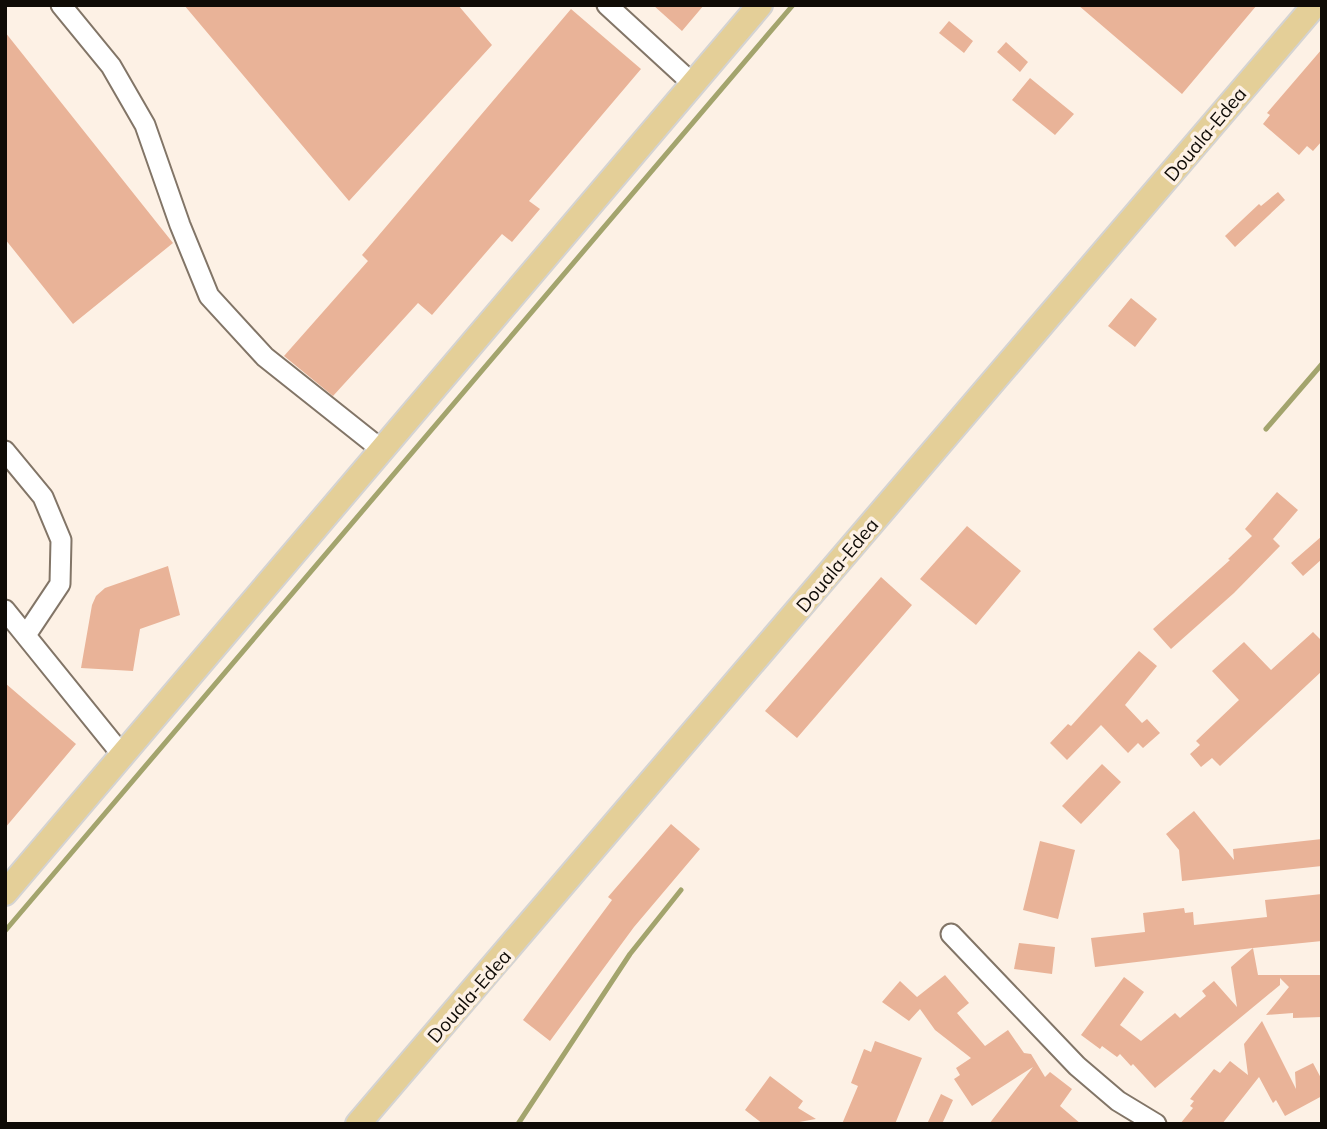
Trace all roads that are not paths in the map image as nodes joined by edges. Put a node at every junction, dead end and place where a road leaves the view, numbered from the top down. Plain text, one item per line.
1 (61, 5) edge
2 (607, 5) edge
3 (760, 5) edge
4 (1315, 5) edge
5 (693, 84) junction
6 (382, 450) junction
7 (5, 451) edge
8 (5, 610) edge
9 (26, 635) junction
10 (123, 756) junction
11 (5, 893) edge
12 (951, 934) dead end
13 (358, 1124) edge
14 (1156, 1124) edge

1 - 6 street
2 - 5 street
3 - 5 main road
4 - 13 main road, Douala-Edea
5 - 6 main road
6 - 10 main road
7 - 9 street
8 - 9 street
9 - 10 street
10 - 11 main road
12 - 14 street

